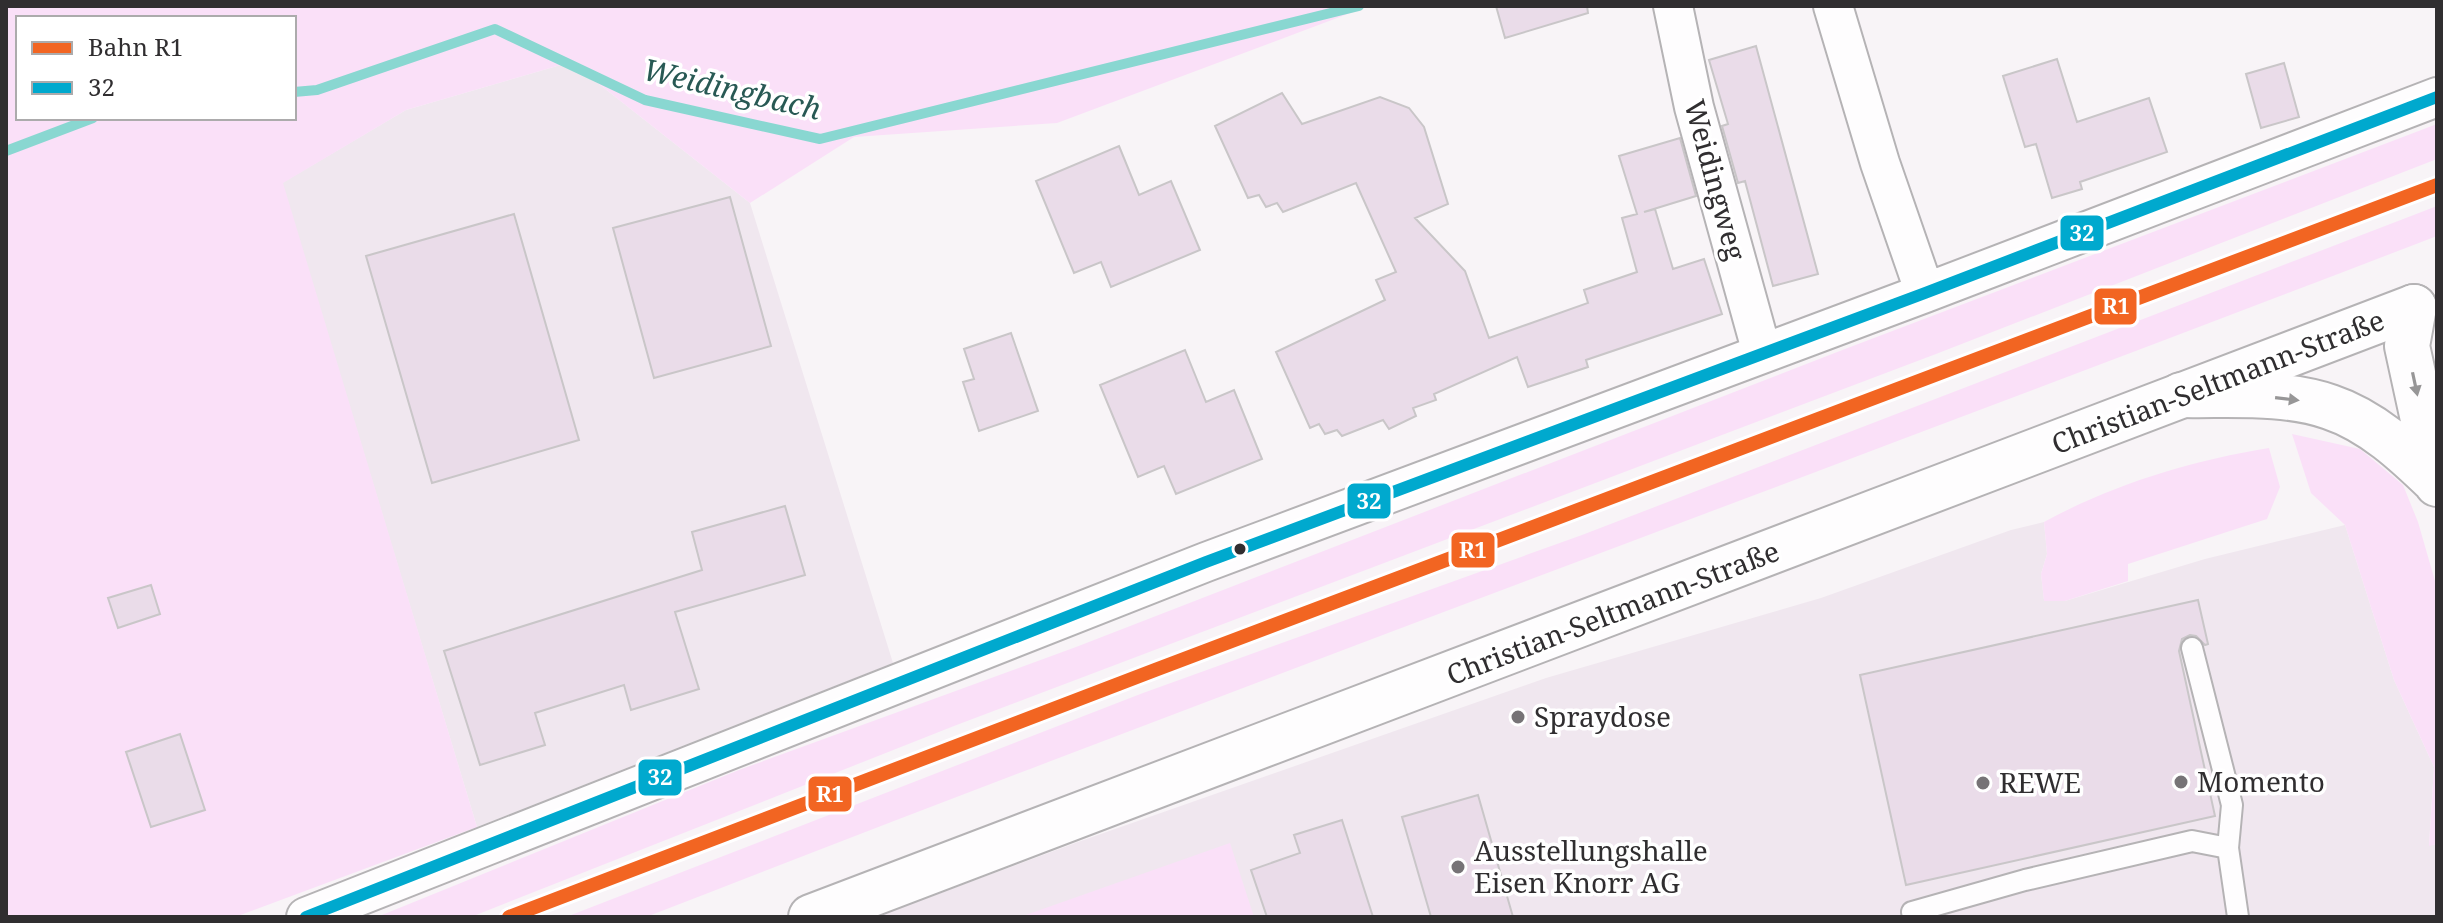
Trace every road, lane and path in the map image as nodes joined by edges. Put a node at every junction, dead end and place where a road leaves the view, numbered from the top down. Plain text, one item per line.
1 (1673, 6) edge
2 (1833, 6) edge
3 (2437, 97) edge
4 (1925, 293) junction
5 (2425, 318) edge
6 (1762, 353) junction
7 (2181, 395) junction
8 (2437, 483) edge
9 (2192, 648) dead end
10 (2228, 848) junction
11 (306, 917) edge
12 (811, 917) edge
13 (1914, 917) edge
14 (2238, 917) edge

1 - 6 street, Weidingweg
2 - 4 street
3 - 4 street
4 - 6 street
5 - 7 main road, Christian-Seltmann-Straße
5 -> 8 main road
6 - 11 street
7 -> 8 main road
7 - 12 main road, Christian-Seltmann-Straße
9 - 10 lane
10 - 13 lane
10 - 14 lane

